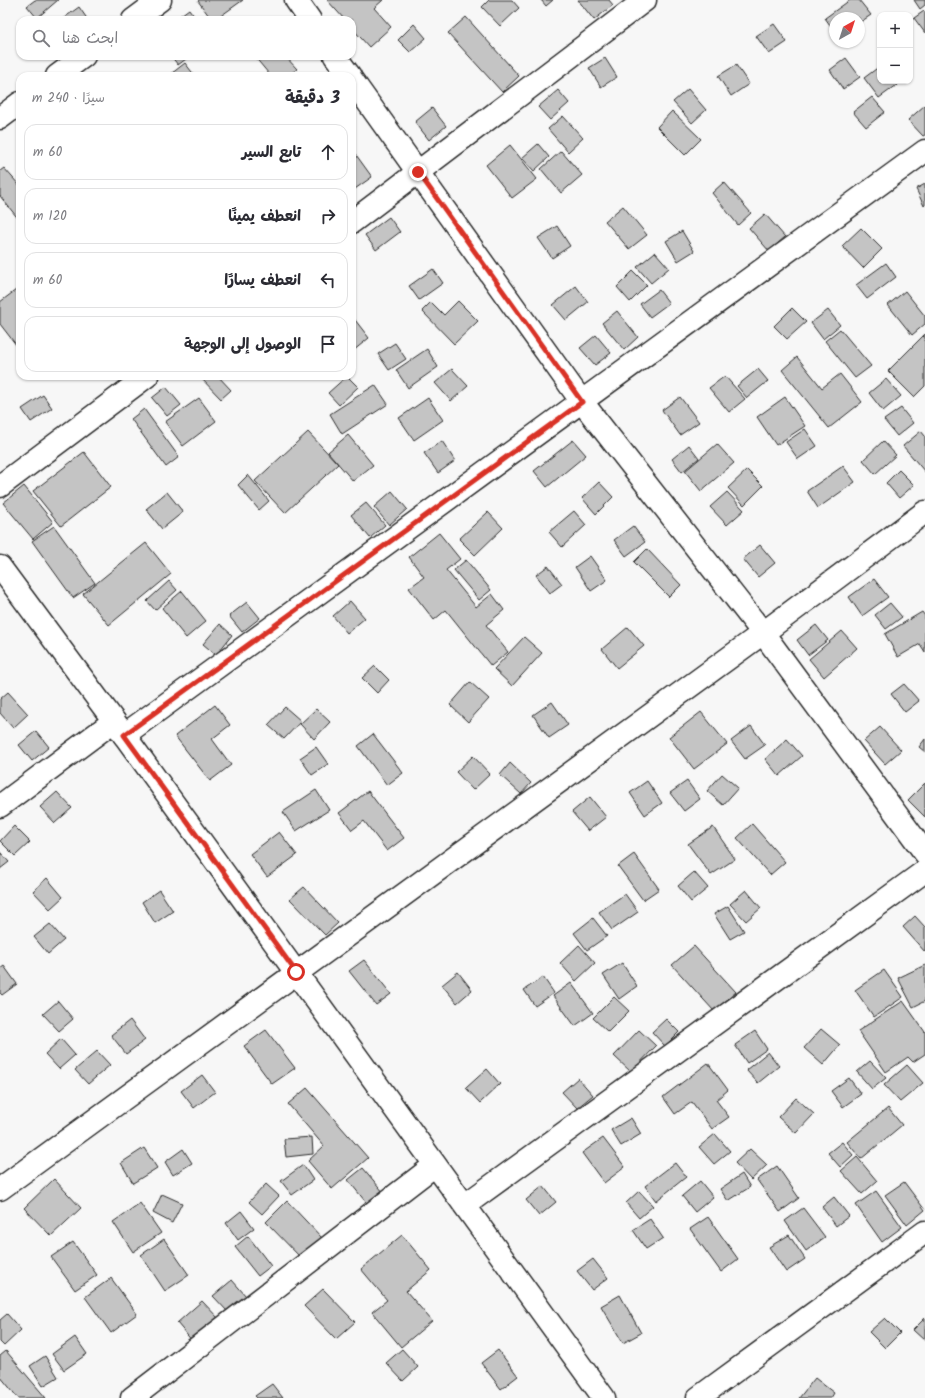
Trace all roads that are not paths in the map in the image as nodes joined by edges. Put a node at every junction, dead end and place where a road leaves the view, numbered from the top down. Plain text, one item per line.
1 (160, 0) edge
2 (296, 0) edge
3 (645, 0) edge
4 (138, 16) edge
5 (307, 16) edge
6 (79, 60) edge
7 (338, 60) edge
8 (62, 72) edge
9 (347, 72) edge
10 (356, 86) edge
11 (16, 106) edge
12 (0, 118) edge
13 (925, 151) edge
14 (418, 172) junction
15 (356, 219) edge
16 (142, 380) edge
17 (582, 402) junction
18 (0, 486) edge
19 (925, 512) edge
20 (0, 567) edge
21 (762, 633) junction
22 (119, 728) junction
23 (0, 806) edge
24 (925, 853) edge
25 (925, 871) edge
26 (296, 972) junction
27 (435, 1165) junction
28 (0, 1189) edge
29 (466, 1205) junction
30 (925, 1232) edge
31 (132, 1398) edge
32 (604, 1398) edge
33 (698, 1398) edge

1 - 4 street
2 - 5 street
3 - 14 street
6 - 8 street
7 - 9 street
10 - 14 street
11 - 12 street
13 - 17 street
14 - 15 street
14 - 17 street
16 - 18 street
17 - 21 street
17 - 22 street
19 - 21 street
20 - 22 street
21 - 24 street
21 - 26 street
22 - 23 street
22 - 26 street
25 - 29 street
26 - 27 street
26 - 28 street
27 - 29 street
27 - 31 street
29 - 32 street
30 - 33 street

